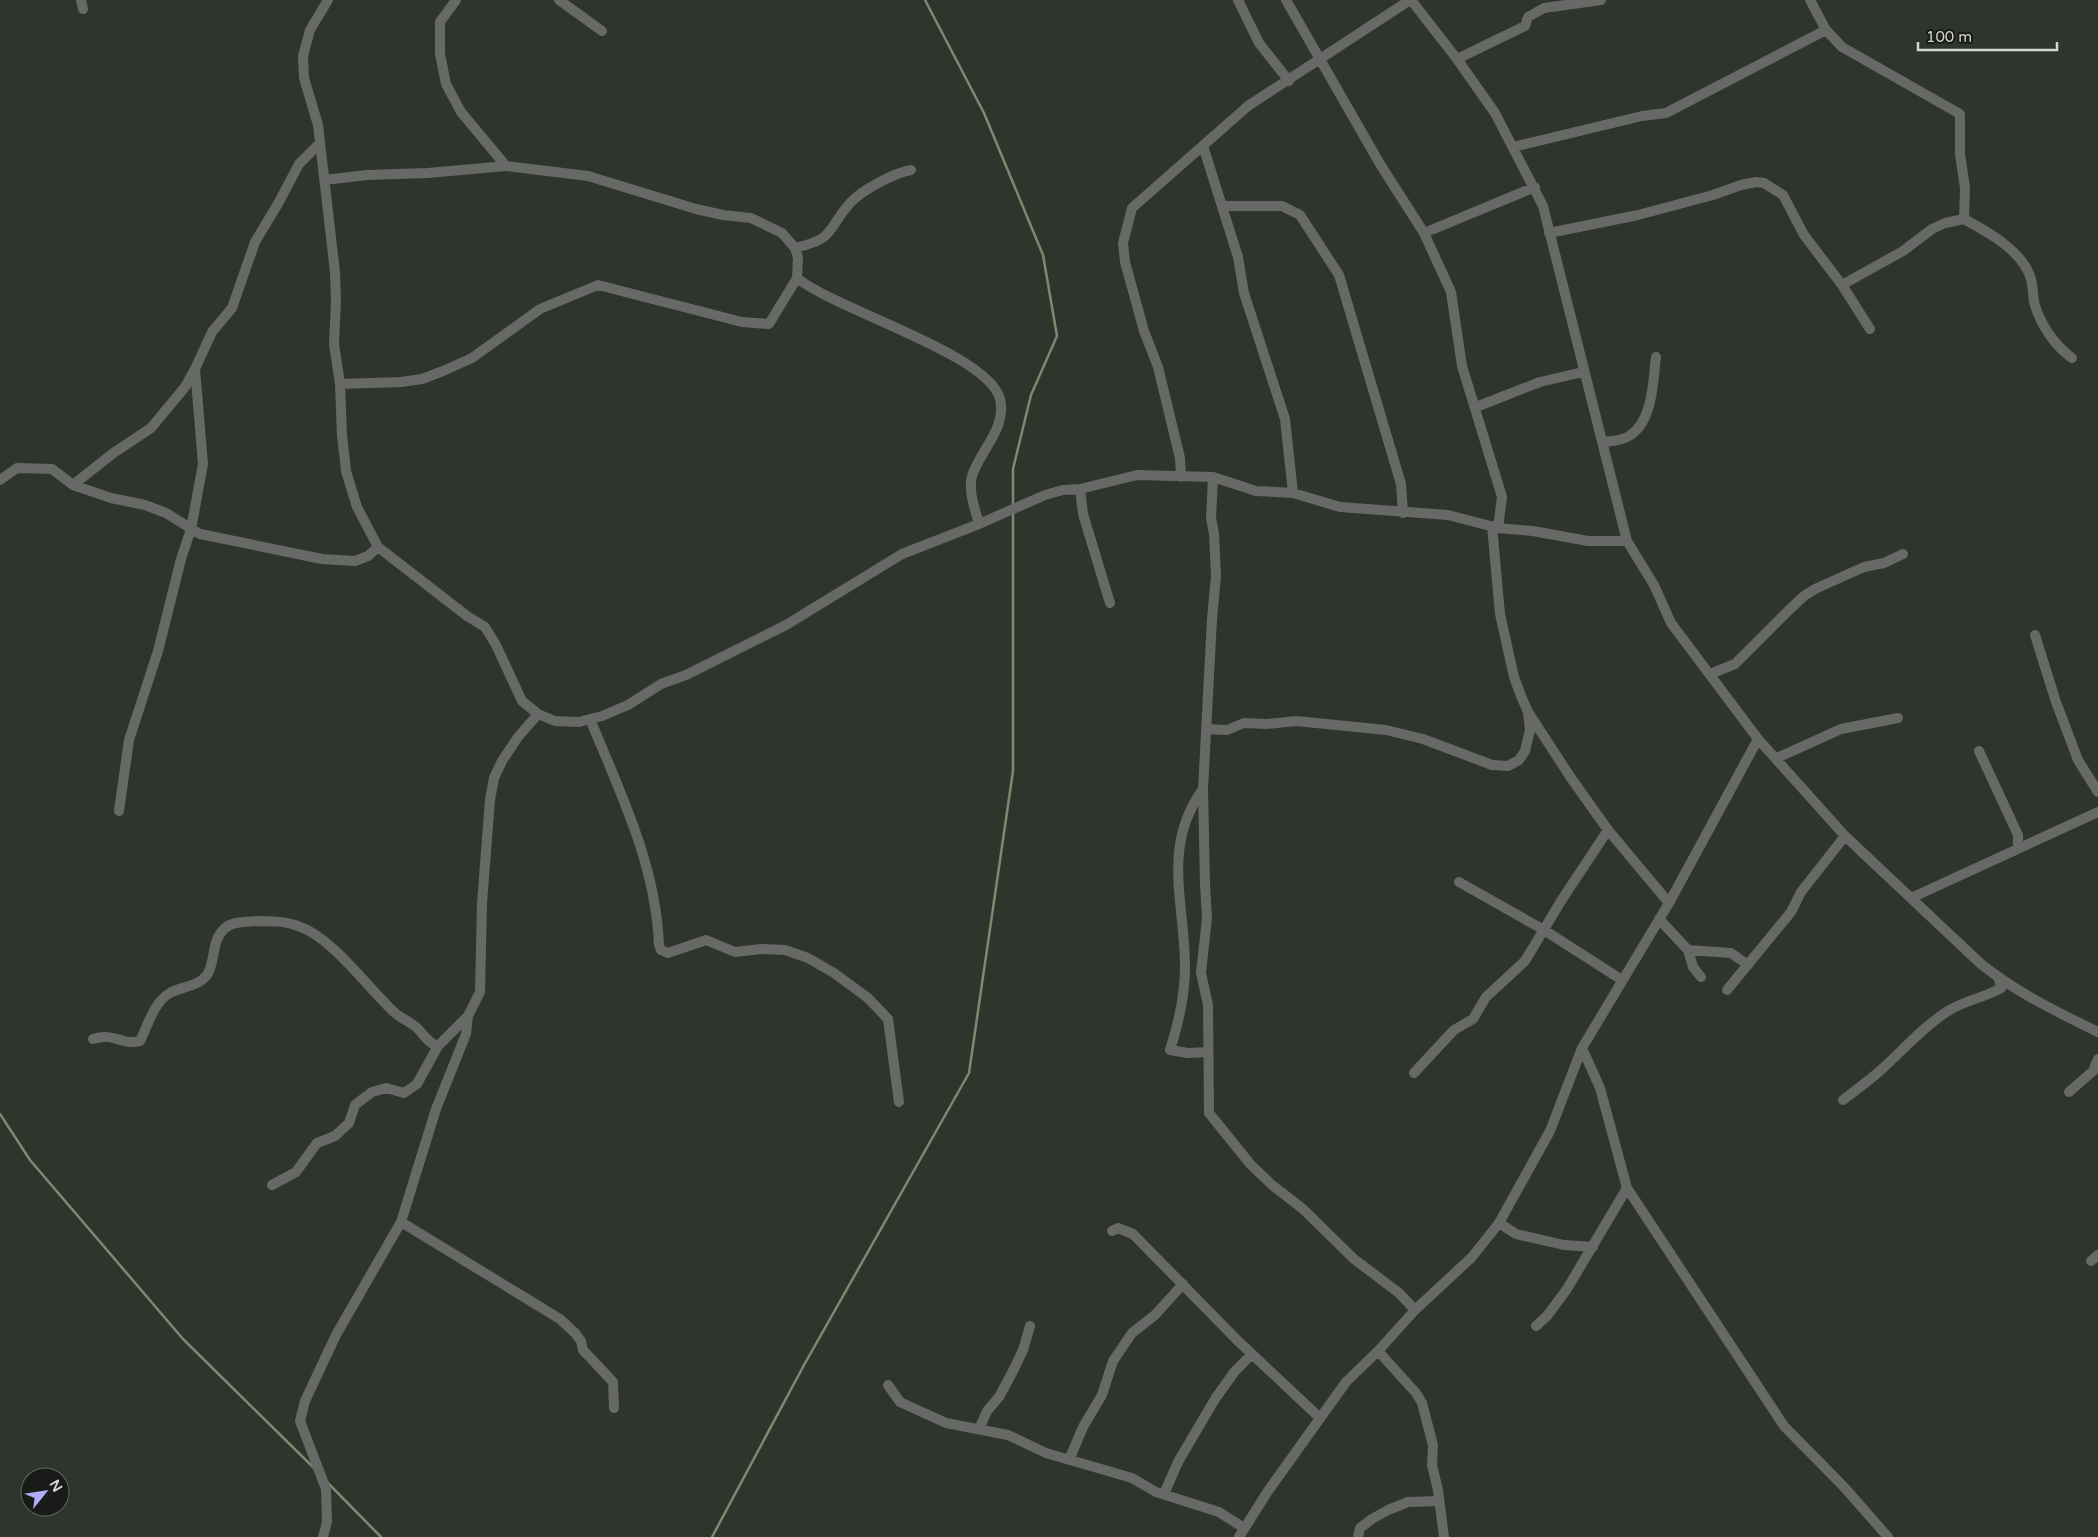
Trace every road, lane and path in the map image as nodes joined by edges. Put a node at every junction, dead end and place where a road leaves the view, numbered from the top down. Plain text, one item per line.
1 (328, 0) edge
2 (456, 0) edge
3 (559, 0) edge
4 (1238, 0) edge
5 (1286, 0) edge
6 (1411, 0) edge
7 (1601, 0) edge
8 (1810, 0) edge
9 (1826, 30) junction
10 (602, 31) dead end
11 (1320, 58) junction
12 (1457, 59) junction
13 (1289, 81) junction
14 (320, 143) junction
15 (1203, 146) junction
16 (1514, 147) junction
17 (506, 166) junction
18 (911, 170) dead end
19 (324, 180) junction
20 (1534, 187) junction
21 (1224, 206) junction
22 (1964, 219) junction
23 (1424, 233) junction
24 (1550, 233) junction
25 (795, 248) junction
26 (797, 278) junction
27 (1842, 285) junction
28 (1870, 329) dead end
29 (1656, 357) dead end
30 (2072, 358) dead end
31 (195, 369) junction
32 (1583, 372) junction
33 (340, 384) junction
34 (1476, 407) junction
35 (1603, 442) junction
36 (1181, 477) junction
37 (1212, 477) junction
38 (0, 480) edge
39 (73, 485) junction
40 (1080, 489) junction
41 (1293, 493) junction
42 (1403, 513) junction
43 (979, 524) junction
44 (1495, 527) junction
45 (191, 529) junction
46 (1627, 541) junction
47 (378, 547) junction
48 (1904, 554) dead end
49 (1110, 602) dead end
50 (2035, 635) dead end
51 (1710, 674) junction
52 (1528, 712) junction
53 (538, 714) junction
54 (1898, 718) dead end
55 (590, 719) junction
56 (1207, 729) junction
57 (1758, 738) junction
58 (1979, 751) dead end
59 (1777, 758) junction
60 (1204, 789) junction
61 (2098, 792) edge
62 (119, 811) dead end
63 (2098, 812) edge
64 (1608, 830) junction
65 (1846, 836) junction
66 (2018, 848) junction
67 (1459, 882) dead end
68 (1911, 898) junction
69 (1669, 903) junction
70 (1659, 919) junction
71 (1544, 930) junction
72 (1688, 950) junction
73 (1748, 965) junction
74 (1701, 977) dead end
75 (1999, 978) junction
76 (1622, 980) junction
77 (1727, 990) dead end
78 (468, 1016) junction
79 (2097, 1034) edge
80 (93, 1039) dead end
81 (438, 1046) junction
82 (1582, 1048) junction
83 (1208, 1052) junction
84 (2098, 1059) edge
85 (1414, 1073) dead end
86 (2069, 1092) dead end
87 (1843, 1100) dead end
88 (899, 1102) dead end
89 (272, 1185) dead end
90 (1627, 1188) junction
91 (401, 1222) junction
92 (1499, 1223) junction
93 (1112, 1231) dead end
94 (1592, 1247) junction
95 (1184, 1284) junction
96 (1415, 1310) junction
97 (1030, 1326) dead end
98 (1536, 1326) dead end
99 (1378, 1351) junction
100 (1252, 1354) junction
101 (888, 1385) dead end
102 (614, 1408) dead end
103 (1320, 1418) junction
104 (979, 1429) junction
105 (1069, 1460) junction
106 (1164, 1494) junction
107 (1439, 1501) junction
108 (1242, 1532) edge
109 (323, 1537) edge
110 (1358, 1537) edge
111 (1444, 1537) edge
112 (1888, 1537) edge

1 - 14 street
2 - 17 street
3 - 10 street
4 - 13 street
5 - 11 street
6 - 11 street
6 - 12 street
7 - 12 street
8 - 9 street
9 - 16 street
9 - 22 street
11 - 13 street
11 - 23 street
12 - 16 street
13 - 15 street
14 - 19 street
14 - 31 street
15 - 21 street
15 - 36 street
16 - 20 street
17 - 19 street
17 - 25 street
18 - 25 street
19 - 33 street
20 - 23 street
20 - 24 street
21 - 41 street
21 - 42 street
22 - 27 street
22 - 30 street
23 - 34 street
24 - 27 street
24 - 32 street
25 - 26 street
26 - 33 street
26 - 43 street
27 - 28 street
29 - 35 street
31 - 39 street
31 - 45 street
32 - 34 street
32 - 35 street
33 - 47 street
34 - 44 street
35 - 46 street
36 - 37 street
36 - 40 street
37 - 41 street
37 - 56 street
38 - 39 street
39 - 45 street
40 - 43 street
40 - 49 street
41 - 42 street
42 - 44 street
43 - 55 street
44 - 46 street
44 - 52 street
45 - 47 street
45 - 62 street
46 - 51 street
47 - 53 street
48 - 51 street
50 - 61 street
51 - 57 street
52 - 56 street
52 - 64 street
53 - 55 street
53 - 78 street
54 - 59 street
55 - 88 street
56 - 60 street
57 - 59 street
57 - 69 street
58 - 66 street
59 - 65 street
60 - 83 street
60 - 83 street
63 - 66 street
64 - 69 street
64 - 71 street
65 - 68 street
65 - 73 street
66 - 68 street
67 - 71 street
68 - 75 street
69 - 70 street
70 - 72 street
70 - 76 street
71 - 76 street
71 - 85 street
72 - 73 street
72 - 74 street
73 - 77 street
75 - 79 street
75 - 87 street
76 - 82 street
78 - 81 street
78 - 91 street
80 - 81 street
81 - 89 street
82 - 90 street
82 - 92 street
83 - 96 street
84 - 86 street
90 - 94 street
90 - 112 street
91 - 102 street
91 - 109 street
92 - 94 street
92 - 96 street
93 - 95 street
94 - 98 street
95 - 100 street
95 - 105 street
96 - 99 street
97 - 104 street
99 - 103 street
99 - 107 street
100 - 103 street
100 - 106 street
101 - 104 street
103 - 108 street
104 - 105 street
105 - 106 street
106 - 108 street
107 - 110 street
107 - 111 street

